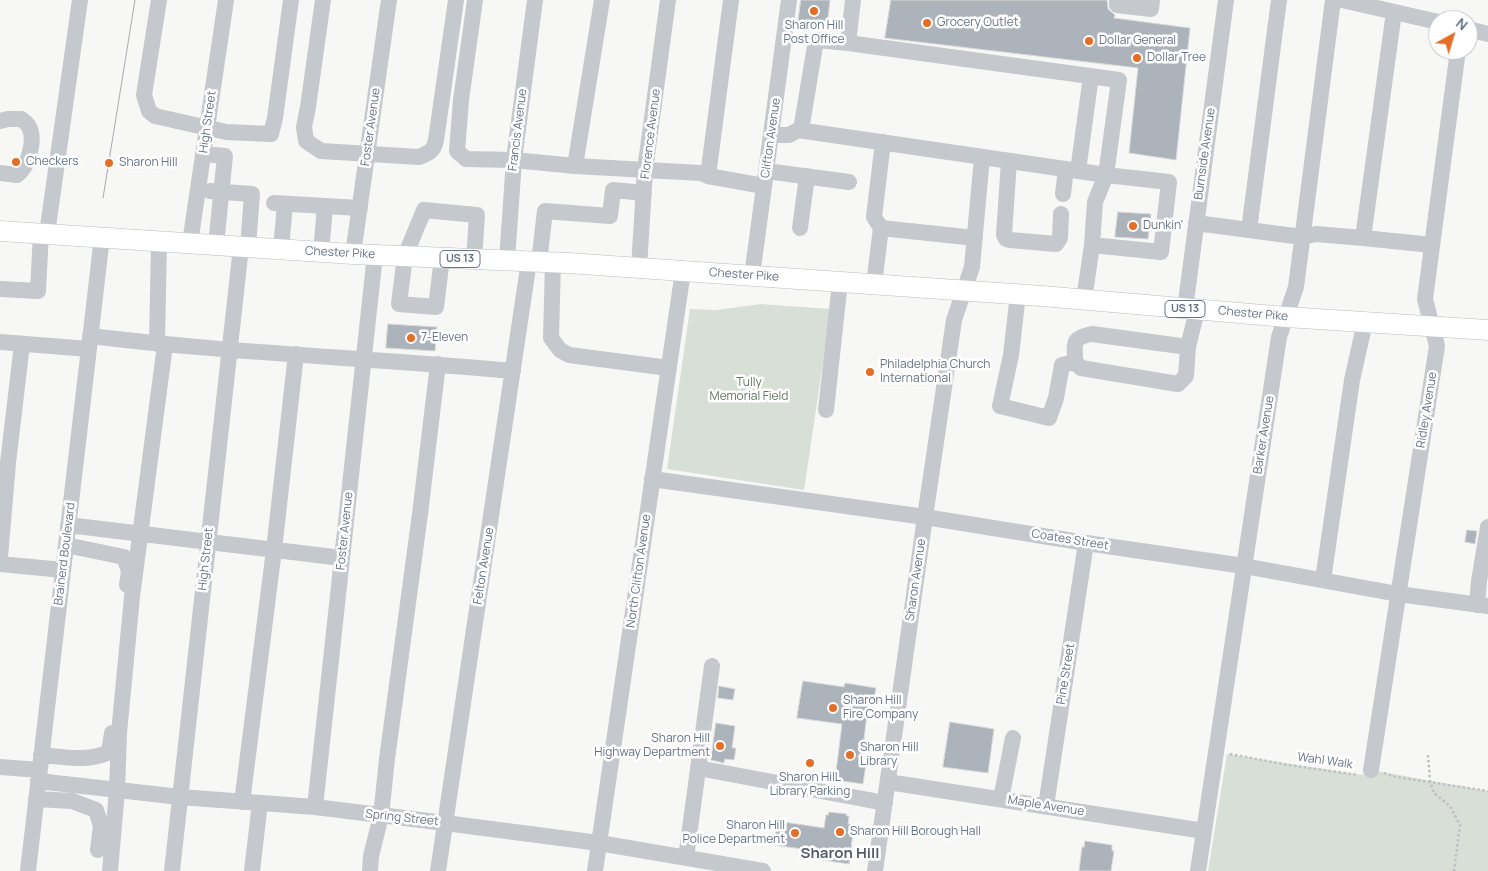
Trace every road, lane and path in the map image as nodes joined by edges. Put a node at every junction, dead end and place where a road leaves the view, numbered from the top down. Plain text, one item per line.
1 (80, 0) edge
2 (159, 0) edge
3 (226, 0) edge
4 (291, 0) edge
5 (323, 0) edge
6 (389, 0) edge
7 (456, 0) edge
8 (475, 0) edge
9 (535, 0) edge
10 (602, 0) edge
11 (668, 0) edge
12 (731, 0) edge
13 (789, 0) edge
14 (853, 0) edge
15 (1117, 0) edge
16 (1152, 0) edge
17 (1226, 0) edge
18 (1279, 0) edge
19 (1333, 0) edge
20 (1342, 0) edge
21 (1394, 12) junction
22 (1428, 20) edge
23 (848, 43) junction
24 (1457, 60) edge
25 (1091, 76) junction
26 (0, 121) edge
27 (207, 127) junction
28 (801, 130) junction
29 (771, 135) junction
30 (883, 142) junction
31 (203, 154) junction
32 (367, 154) junction
33 (982, 157) junction
34 (514, 160) junction
35 (1010, 161) junction
36 (574, 166) junction
37 (645, 170) junction
38 (1072, 170) junction
39 (0, 173) edge
40 (1106, 175) junction
41 (708, 176) junction
42 (807, 176) junction
43 (765, 178) junction
44 (849, 182) dead end
45 (198, 190) junction
46 (221, 192) junction
47 (644, 193) junction
48 (1063, 194) dead end
49 (325, 206) junction
50 (360, 208) junction
51 (1061, 214) dead end
52 (1196, 222) junction
53 (800, 228) dead end
54 (882, 228) junction
55 (1249, 230) junction
56 (0, 231) edge
57 (44, 234) junction
58 (102, 237) junction
59 (1302, 237) junction
60 (975, 238) junction
61 (1363, 238) junction
62 (159, 241) junction
63 (190, 243) junction
64 (216, 245) junction
65 (1092, 245) junction
66 (1432, 245) junction
67 (244, 247) junction
68 (281, 250) junction
69 (321, 252) junction
70 (353, 254) junction
71 (375, 255) junction
72 (405, 256) junction
73 (442, 258) junction
74 (474, 259) junction
75 (507, 260) junction
76 (541, 262) junction
77 (639, 268) junction
78 (683, 271) junction
79 (752, 276) junction
80 (840, 282) junction
81 (874, 284) junction
82 (0, 289) edge
83 (964, 291) junction
84 (1018, 294) junction
85 (1084, 300) junction
86 (1191, 309) junction
87 (1286, 317) junction
88 (1365, 322) junction
89 (1432, 326) junction
90 (1488, 330) edge
91 (0, 342) edge
92 (89, 343) junction
93 (22, 344) junction
94 (161, 345) junction
95 (1188, 347) junction
96 (230, 349) junction
97 (296, 354) junction
98 (364, 359) junction
99 (1075, 362) junction
100 (438, 364) junction
101 (669, 368) junction
102 (513, 371) junction
103 (826, 410) dead end
104 (652, 479) junction
105 (925, 517) junction
106 (68, 526) junction
107 (1488, 528) edge
108 (142, 534) junction
109 (208, 542) junction
110 (1086, 543) junction
111 (66, 546) junction
112 (274, 550) junction
113 (0, 557) edge
114 (342, 558) junction
115 (0, 564) edge
116 (1244, 566) junction
117 (63, 570) junction
118 (1323, 580) junction
119 (1398, 594) junction
120 (1483, 605) edge
121 (712, 666) dead end
122 (1013, 738) dead end
123 (1216, 751) junction
124 (1428, 755) dead end
125 (0, 767) edge
126 (698, 768) junction
127 (40, 769) junction
128 (1371, 770) junction
129 (1430, 781) junction
130 (888, 782) junction
131 (117, 790) junction
132 (1488, 791) edge
133 (180, 797) junction
134 (36, 799) junction
135 (1001, 799) junction
136 (242, 802) junction
137 (260, 803) junction
138 (885, 803) junction
139 (1046, 806) junction
140 (315, 807) junction
141 (381, 816) junction
142 (445, 823) junction
143 (1204, 831) junction
144 (599, 843) junction
145 (98, 850) dead end
146 (686, 858) junction
147 (28, 871) edge
148 (110, 871) edge
149 (172, 871) edge
150 (252, 871) edge
151 (370, 871) edge
152 (438, 871) edge
153 (595, 871) edge
154 (763, 871) edge
155 (875, 871) edge
156 (1198, 871) edge
157 (1454, 871) edge

1 - 57 street
2 - 27 street
3 - 27 street, High Street
4 - 27 street
5 - 32 street
6 - 32 street, Foster Avenue
7 - 32 street
8 - 34 street
9 - 34 street, Francis Avenue
10 - 36 street
11 - 37 street, Florence Avenue
12 - 41 street
13 - 29 street, Clifton Avenue
14 - 23 street
15 - 16 street
17 - 52 street, Burnside Avenue
18 - 55 street
19 - 59 street, Barker Avenue
20 - 21 street
21 - 22 street
21 - 61 street
23 - 25 street
23 - 28 street
24 - 66 street, Ridley Avenue
25 - 38 street
25 - 40 street
26 - 39 street
27 - 31 street, High Street
28 - 29 street
28 - 30 street
29 - 43 street, Clifton Avenue
30 - 33 street
30 - 54 street
31 - 45 street, High Street
31 - 46 street
32 - 50 street, Foster Avenue
33 - 35 street
33 - 60 street, Sharon Avenue
34 - 36 street
34 - 75 street, Francis Avenue
35 - 38 street
35 - 51 street
36 - 37 street
37 - 41 street
37 - 47 street, Florence Avenue
38 - 40 street
38 - 48 street
40 - 65 street
40 - 65 street
41 - 43 street
42 - 43 street
42 - 44 street
42 - 53 street
43 - 79 street, Clifton Avenue
45 - 46 street
45 - 63 street, High Street
46 - 64 street
46 - 67 street, High Street
47 - 76 street
47 - 77 street, Florence Avenue
49 - 50 street
49 - 68 street
49 - 69 street
50 - 70 street, Foster Avenue
52 - 55 street
52 - 86 street, Burnside Avenue
54 - 60 street
54 - 81 street
55 - 59 street
56 - 57 main road, Chester Pike / US 13
57 - 58 main road, Chester Pike / US 13
57 - 82 street
58 - 62 main road, Chester Pike / US 13
58 - 92 street, Brainerd Boulevard
59 - 61 street
59 - 87 street, Barker Avenue
60 - 83 street, Sharon Avenue
61 - 66 street
62 - 63 main road, Chester Pike / US 13
62 - 94 street
63 - 64 main road, Chester Pike / US 13
64 - 67 main road, Chester Pike / US 13
65 - 85 street
66 - 89 street, Ridley Avenue
67 - 68 main road, Chester Pike / US 13
67 - 96 street, High Street
68 - 69 main road, Chester Pike / US 13
69 - 70 main road, Chester Pike / US 13
70 - 71 main road, Chester Pike / US 13
71 - 72 main road, Chester Pike / US 13
71 - 98 street, Foster Avenue
72 - 73 main road, Chester Pike / US 13
72 - 73 street
72 - 74 street
73 - 74 main road, Chester Pike / US 13
74 - 75 main road, Chester Pike / US 13
75 - 76 main road, Chester Pike / US 13
76 - 77 main road, Chester Pike / US 13
76 - 101 street
76 - 102 street, Felton Avenue
77 - 78 main road, Chester Pike / US 13
78 - 79 main road, Chester Pike / US 13
78 - 101 street, North Clifton Avenue
79 - 80 main road, Chester Pike / US 13
80 - 81 main road, Chester Pike / US 13
80 - 103 street
81 - 83 main road, Chester Pike / US 13
83 - 84 main road, Chester Pike / US 13
83 - 105 street, Sharon Avenue
84 - 85 main road, Chester Pike / US 13
84 - 99 street
85 - 86 main road, Chester Pike / US 13
86 - 87 main road, Chester Pike / US 13
86 - 95 street, Burnside Avenue
87 - 88 main road, Chester Pike / US 13
87 - 116 street, Barker Avenue
88 - 89 main road, Chester Pike / US 13
88 - 118 street
89 - 90 main road, Chester Pike / US 13
89 - 119 street, Ridley Avenue
91 - 93 street
92 - 93 street
92 - 94 street
92 - 106 street, Brainerd Boulevard
93 - 113 street
94 - 96 street
94 - 108 street
95 - 99 street
95 - 99 street, Burnside Avenue
96 - 97 street
96 - 109 street, High Street
97 - 98 street
97 - 112 street
98 - 100 street
98 - 114 street, Foster Avenue
100 - 102 street
100 - 141 street
101 - 104 street, North Clifton Avenue
102 - 142 street, Felton Avenue
104 - 105 street, Coates Street
104 - 144 street, North Clifton Avenue
105 - 110 street, Coates Street
105 - 130 street, Sharon Avenue
106 - 108 street
106 - 111 street, Brainerd Boulevard
107 - 120 street
108 - 109 street
108 - 131 street
109 - 112 street
109 - 133 street, High Street
110 - 116 street, Coates Street
110 - 139 street, Pine Street
111 - 117 street, Brainerd Boulevard
111 - 127 street
112 - 114 street
112 - 136 street
114 - 140 street, Foster Avenue
115 - 117 street
116 - 118 street, Coates Street
116 - 123 street, Barker Avenue
117 - 127 street, Brainerd Boulevard
118 - 119 street, Coates Street
119 - 120 street, Coates Street
119 - 128 street, Ridley Avenue
121 - 126 street
122 - 135 street
123 - 128 path, Wahl Walk
123 - 143 street, Barker Avenue
124 - 129 path
125 - 127 street
126 - 138 street
126 - 146 street
127 - 131 street, Spring Street
127 - 134 street, Brainerd Boulevard
128 - 129 path, Wahl Walk
129 - 132 path, Wahl Walk
129 - 157 path
130 - 135 street, Maple Avenue
130 - 138 street, Sharon Avenue
131 - 133 street, Spring Street
131 - 148 street
133 - 136 street, Spring Street
133 - 149 street, High Street
134 - 145 street
134 - 147 street, Brainerd Boulevard
135 - 139 street, Maple Avenue
136 - 137 street, Spring Street
137 - 140 street, Spring Street
137 - 150 street
138 - 155 street, Sharon Avenue
139 - 143 street, Maple Avenue
140 - 141 street, Spring Street
141 - 142 street, Spring Street
141 - 151 street
142 - 144 street, Spring Street
142 - 152 street, Felton Avenue
143 - 156 street, Barker Avenue
144 - 146 street, Spring Street
144 - 153 street, North Clifton Avenue
146 - 154 street, Spring Street

